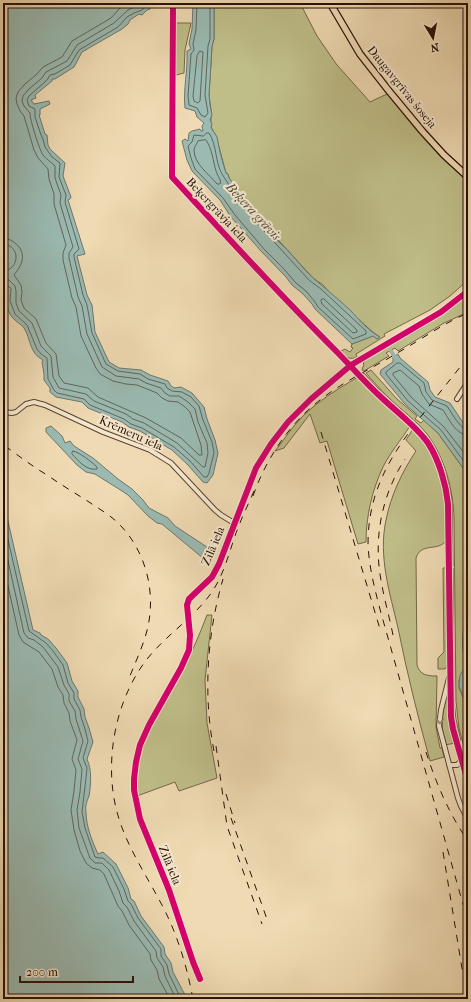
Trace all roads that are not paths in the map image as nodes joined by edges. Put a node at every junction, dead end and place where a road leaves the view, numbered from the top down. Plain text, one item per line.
1 (173, 3) edge
2 (330, 3) edge
3 (468, 177) edge
4 (468, 291) edge
5 (351, 365) junction
6 (468, 382) edge
7 (457, 399) dead end
8 (3, 412) edge
9 (234, 523) junction
10 (450, 672) junction
11 (462, 760) junction
12 (449, 765) junction
13 (468, 781) edge
14 (468, 819) edge
15 (200, 979) dead end

1 - 5 street, Beķergrāvja iela
2 - 3 main road, Daugavgrīvas šoseja
4 - 5 street, Zilā iela
5 - 9 street, Zilā iela
5 - 10 street, Beķergrāvja iela
6 - 7 street
8 - 9 street, Krēmeru iela
9 - 15 street, Zilā iela
10 - 11 street
10 -> 12 street
11 - 12 street
11 - 13 street
12 - 14 street

